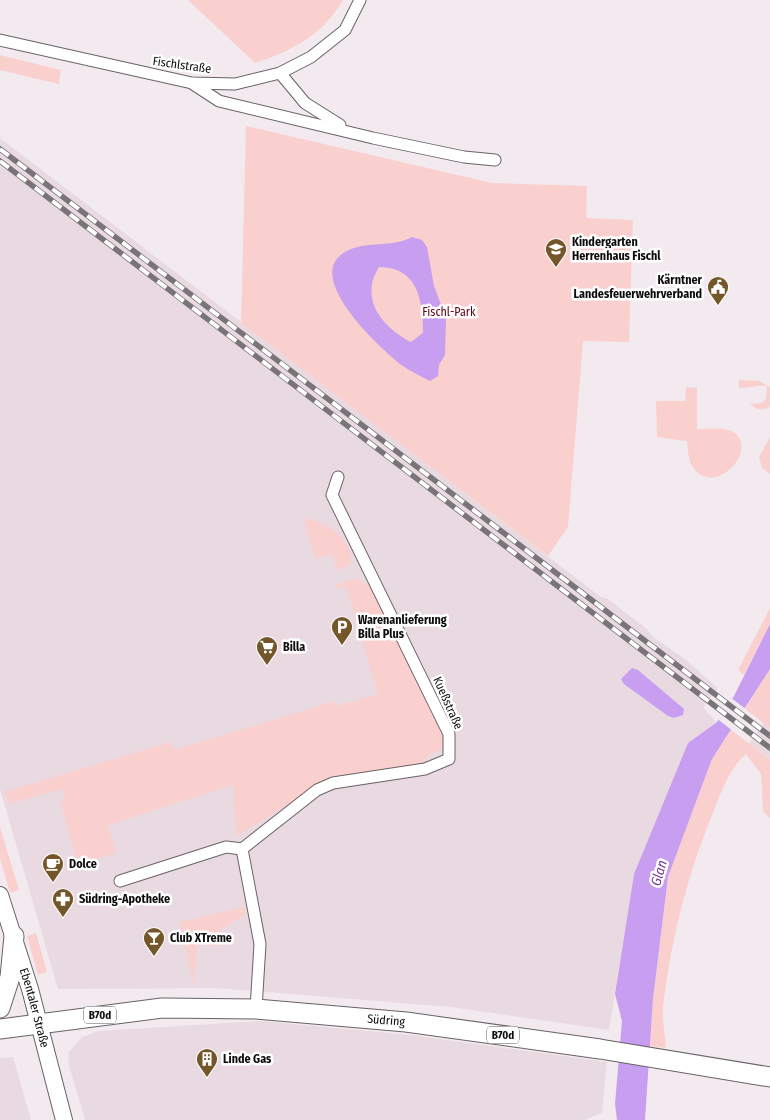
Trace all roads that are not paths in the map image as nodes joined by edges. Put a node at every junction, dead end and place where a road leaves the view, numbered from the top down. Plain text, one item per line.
1 (360, 0) edge
2 (0, 40) edge
3 (280, 73) junction
4 (192, 83) junction
5 (347, 130) junction
6 (495, 160) dead end
7 (338, 477) dead end
8 (242, 849) junction
9 (120, 881) dead end
10 (0, 895) edge
11 (14, 936) junction
12 (0, 1008) edge
13 (256, 1009) junction
14 (38, 1023) junction
15 (0, 1029) edge
16 (770, 1077) edge
17 (64, 1120) edge

1 - 3 street, Fischlstraße
2 - 4 street, Fischlstraße
3 - 4 street, Fischlstraße
3 - 5 street
4 - 5 street
5 - 6 street
7 - 8 street, Kueßstraße
8 - 9 street
8 - 13 street
10 - 11 main road, Ebentaler Straße
11 - 12 main road
11 - 14 main road, Ebentaler Straße
13 - 14 main road, Südring / B70d
13 - 16 main road, Südring / B70d
14 - 15 main road, Südring / B70d
14 - 17 main road, Ebentaler Straße

